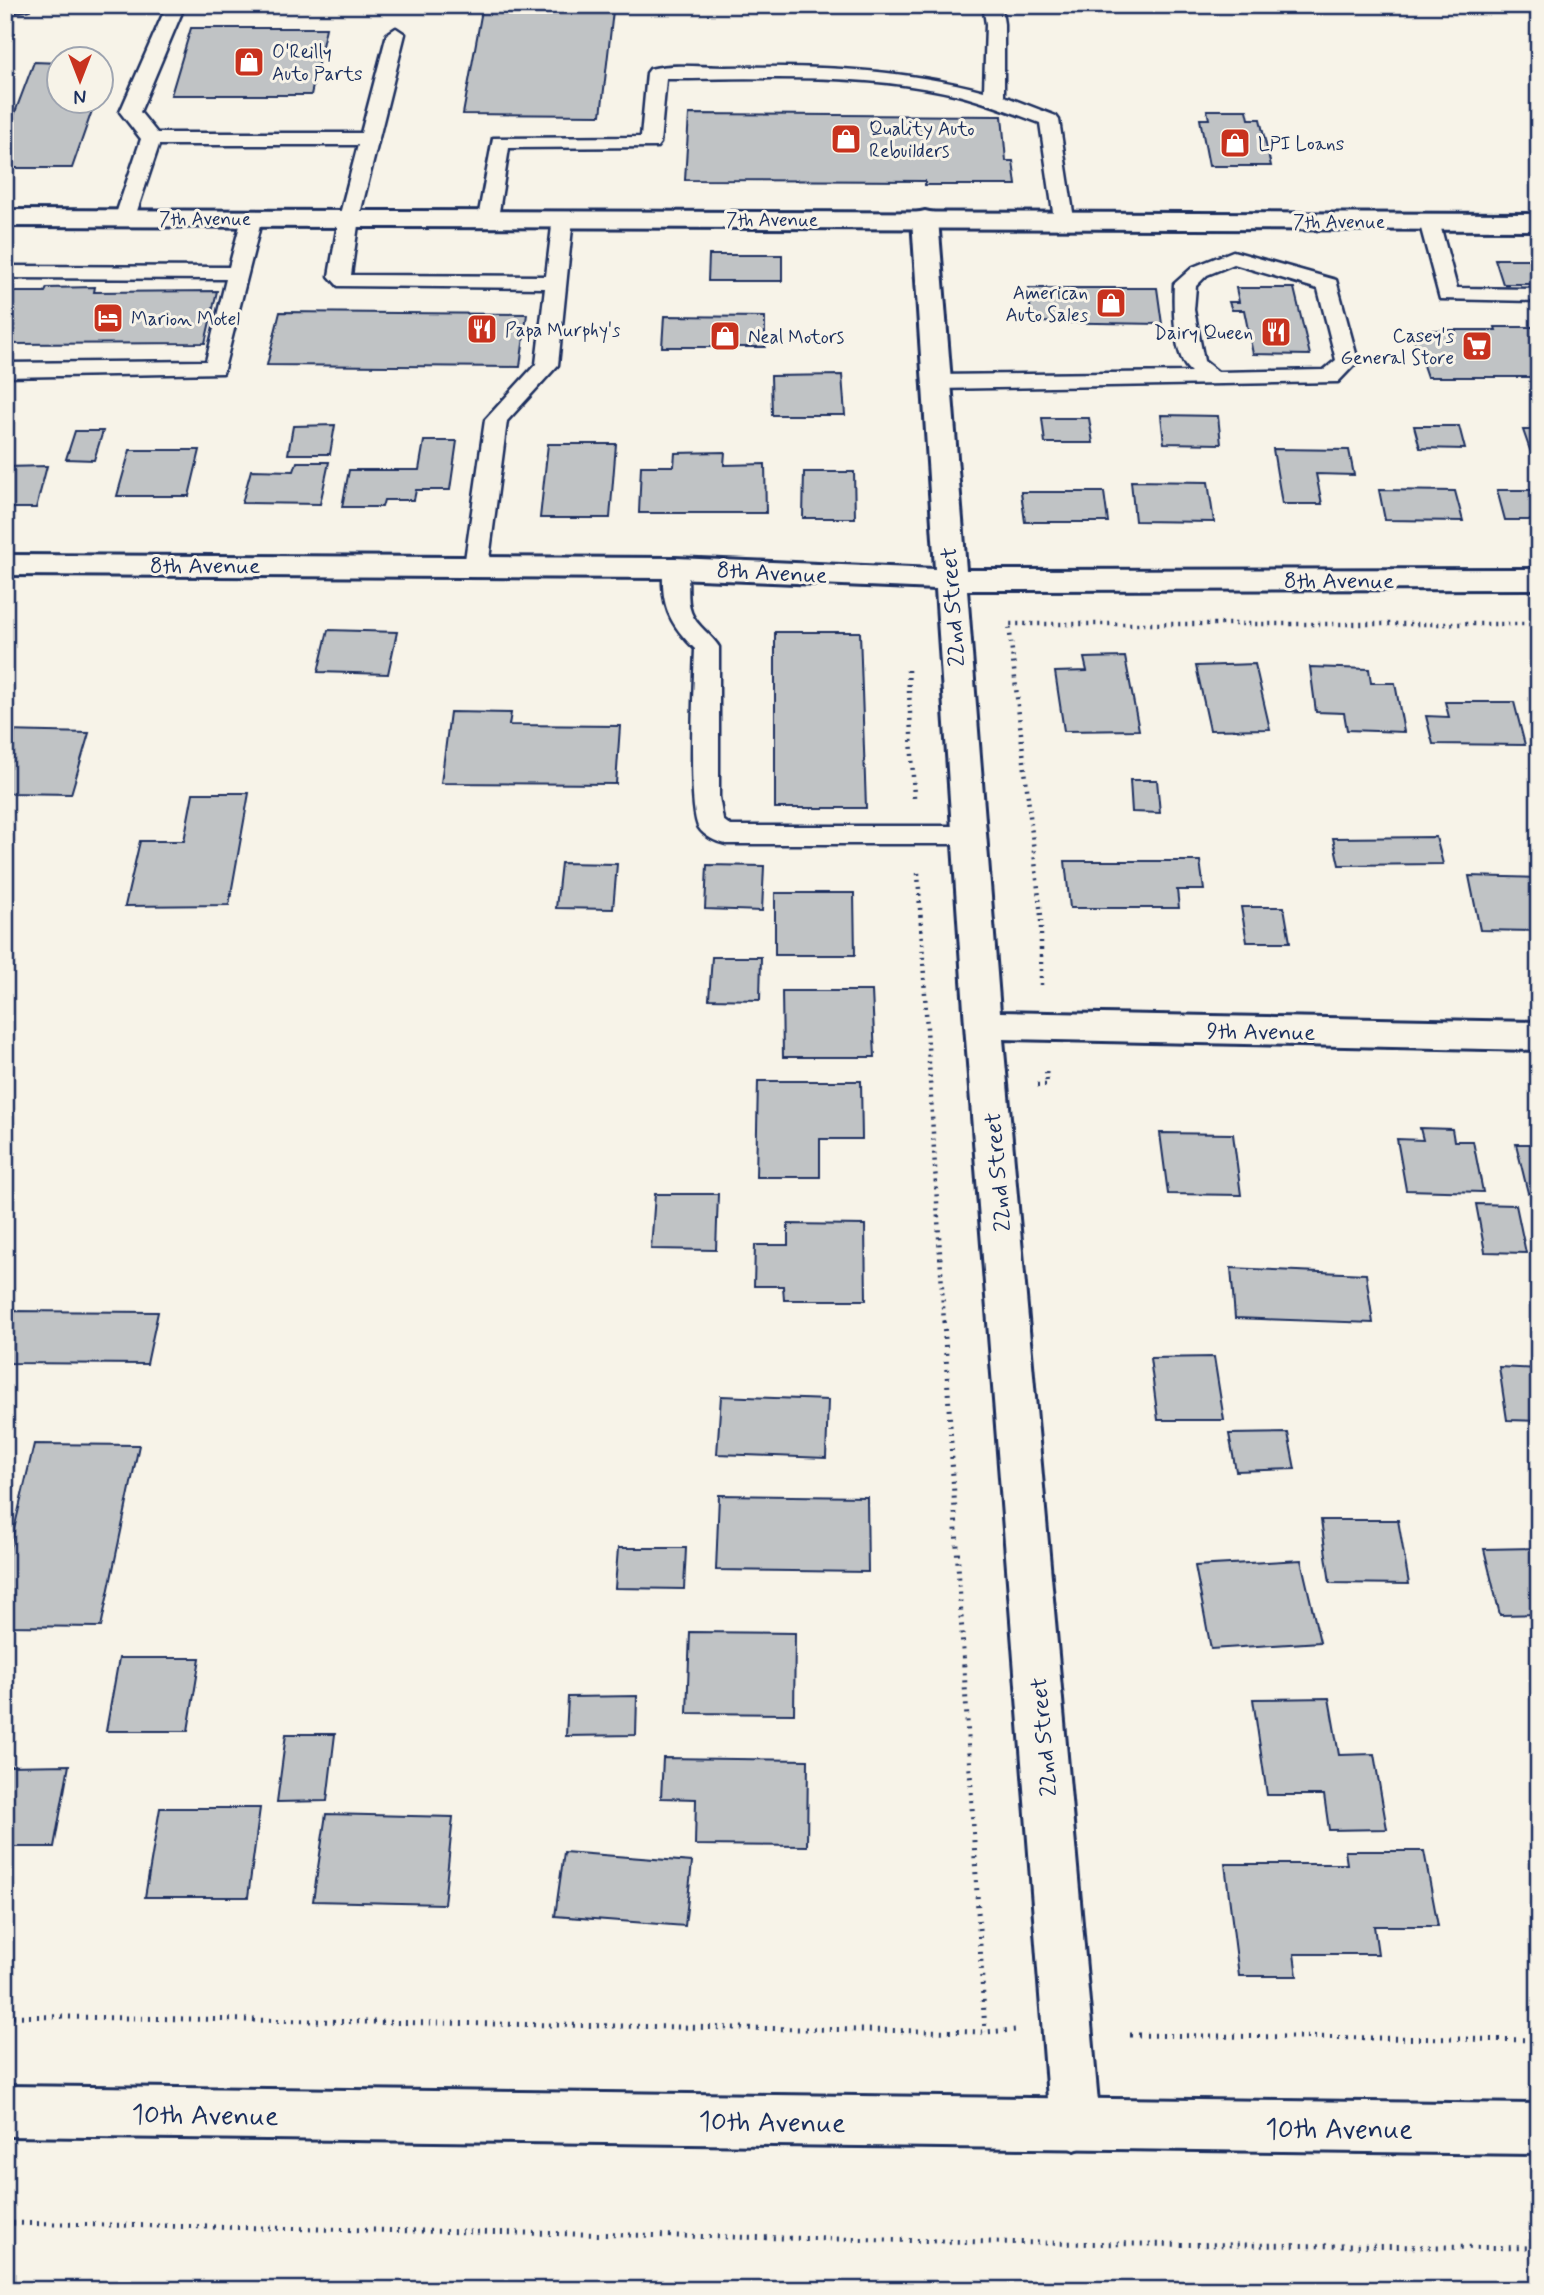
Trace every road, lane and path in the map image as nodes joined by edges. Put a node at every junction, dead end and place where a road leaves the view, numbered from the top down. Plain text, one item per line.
1 (22, 5) edge
2 (176, 5) edge
3 (992, 5) edge
4 (5, 7) edge
5 (396, 34) dead end
6 (994, 98) junction
7 (151, 139) junction
8 (369, 139) junction
9 (125, 217) junction
10 (5, 218) edge
11 (252, 218) junction
12 (349, 218) junction
13 (488, 218) junction
14 (563, 218) junction
15 (925, 219) junction
16 (1064, 219) junction
17 (1225, 220) junction
18 (1429, 221) junction
19 (1539, 222) edge
20 (1233, 257) junction
21 (5, 272) edge
22 (239, 273) junction
23 (556, 282) junction
24 (1539, 295) edge
25 (5, 370) edge
26 (1214, 379) junction
27 (936, 382) junction
28 (5, 565) edge
29 (475, 567) junction
30 (675, 568) junction
31 (1539, 579) edge
32 (950, 580) junction
33 (1539, 624) edge
34 (908, 669) dead end
35 (916, 835) junction
36 (969, 835) junction
37 (1042, 993) dead end
38 (983, 1025) junction
39 (1539, 1036) edge
40 (1045, 1061) dead end
41 (1032, 1085) dead end
42 (5, 2016) edge
43 (1019, 2030) dead end
44 (985, 2032) junction
45 (1130, 2035) dead end
46 (1539, 2040) edge
47 (5, 2111) edge
48 (1075, 2125) junction
49 (1539, 2129) edge
50 (5, 2223) edge
51 (1539, 2248) edge

1 - 4 lane
2 - 7 lane
3 - 6 lane
5 - 8 lane
6 - 13 lane
6 - 16 lane
7 - 8 lane
7 - 9 lane
8 - 12 lane
9 - 10 street, 7th Avenue
9 - 11 street, 7th Avenue
11 - 12 street, 7th Avenue
11 - 22 lane
12 - 13 street, 7th Avenue
12 - 23 lane
13 - 14 street, 7th Avenue
14 - 15 street, 7th Avenue
14 - 23 lane
15 - 16 street, 7th Avenue
15 - 27 street, 22nd Street
16 - 17 street, 7th Avenue
17 - 18 street, 7th Avenue
17 - 20 lane
18 - 19 street, 7th Avenue
18 - 24 lane
20 - 26 lane
20 - 26 lane
21 - 22 lane
22 - 25 lane
23 - 29 lane
26 - 27 lane
27 - 32 street, 22nd Street
28 - 29 street, 8th Avenue
29 - 30 street, 8th Avenue
30 - 32 street, 8th Avenue
30 - 35 lane
31 - 32 street, 8th Avenue
32 - 36 street, 22nd Street
33 - 37 path
34 - 35 path
35 - 36 lane
35 - 44 path
36 - 38 street, 22nd Street
38 - 39 street, 9th Avenue
38 - 48 street, 22nd Street
40 - 41 path
42 - 44 path
43 - 44 path
45 - 46 path
47 - 48 street, 10th Avenue
48 - 49 street, 10th Avenue
50 - 51 path

